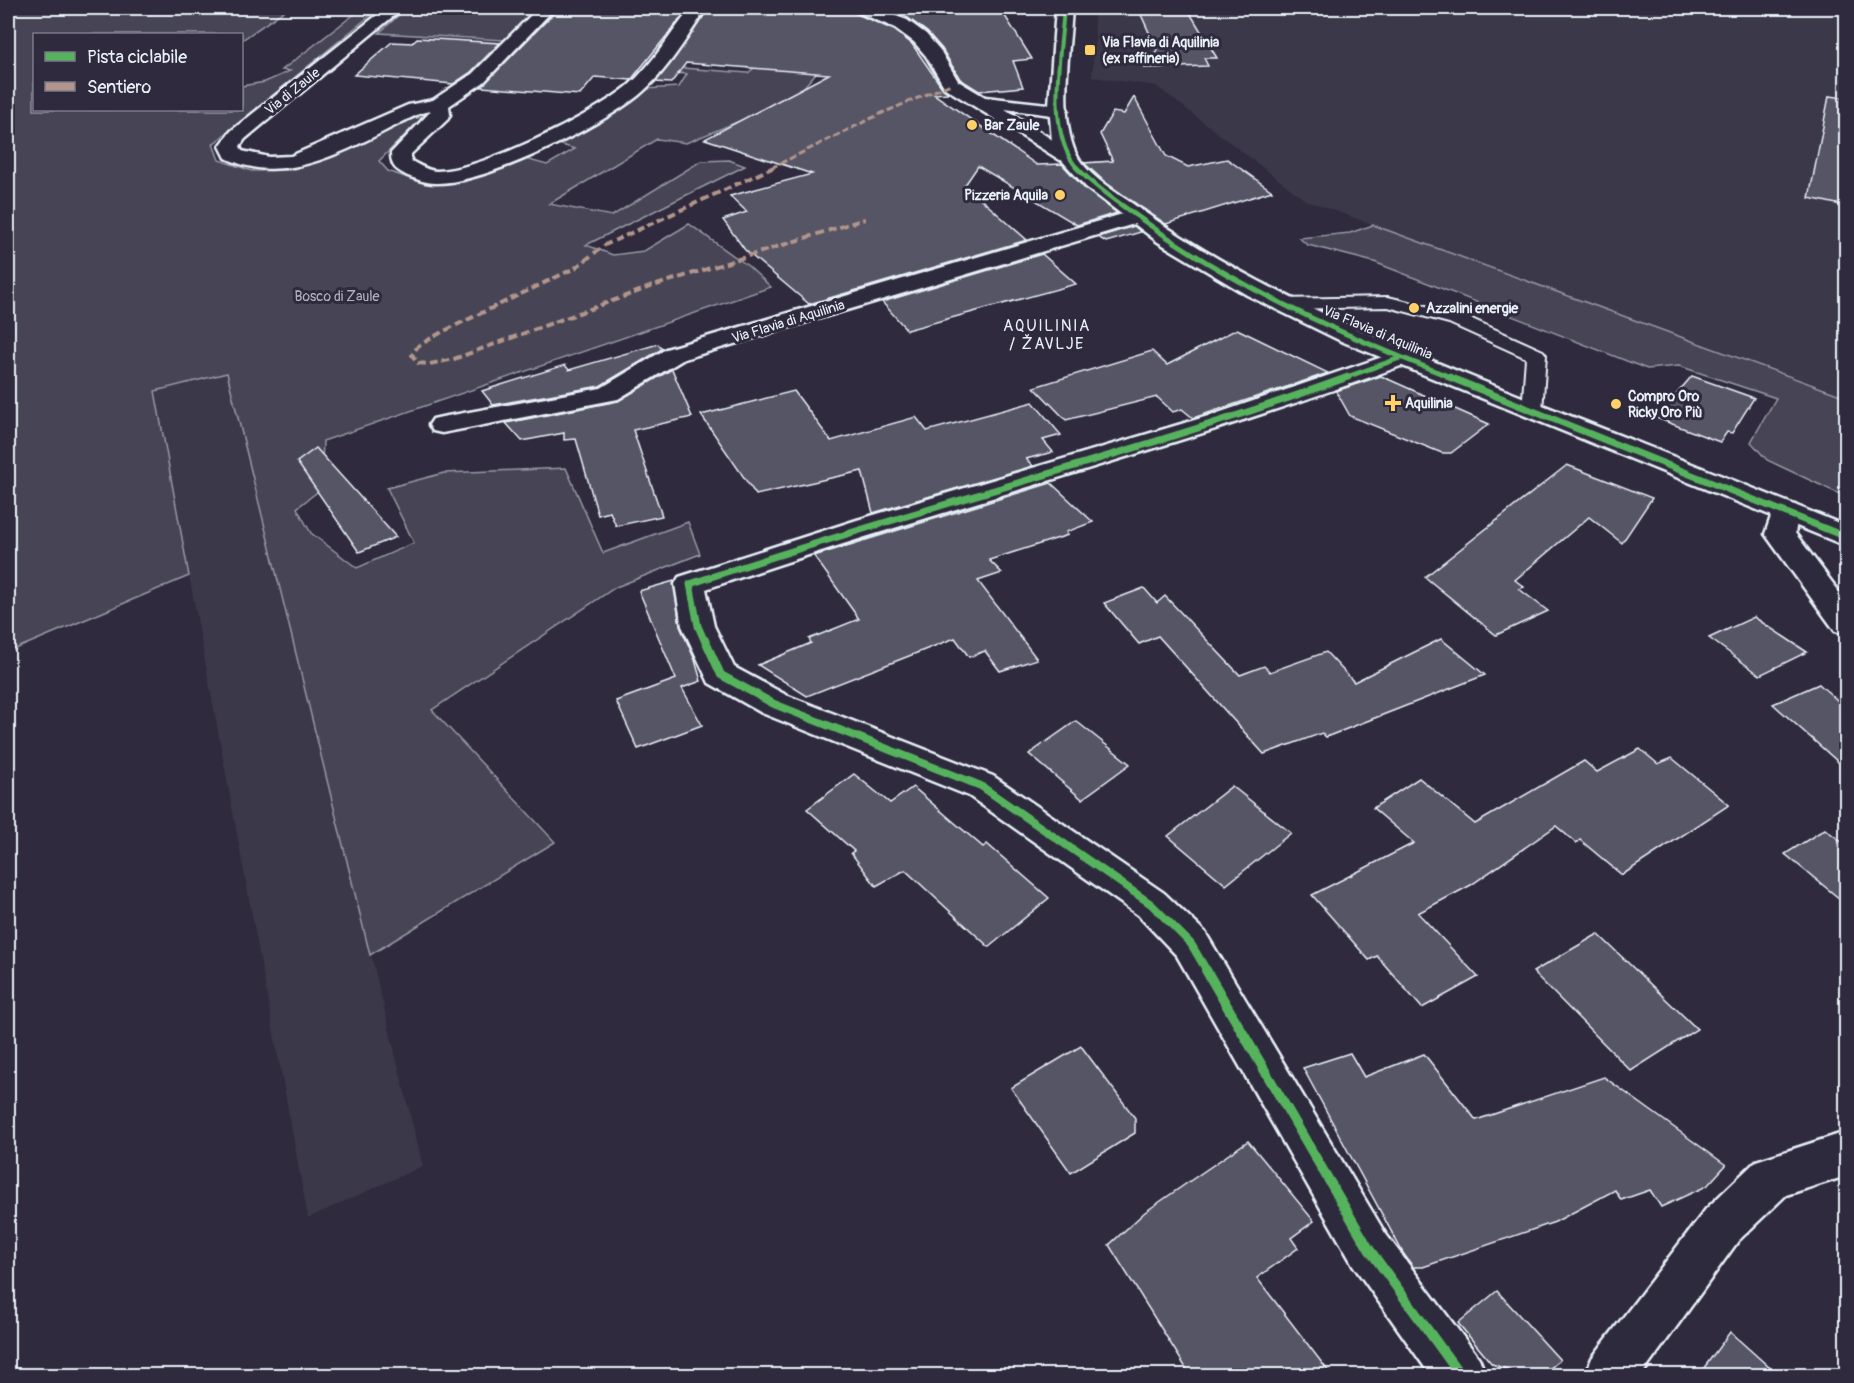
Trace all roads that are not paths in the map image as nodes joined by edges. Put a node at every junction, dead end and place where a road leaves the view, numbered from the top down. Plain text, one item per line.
1 (394, 8) edge
2 (547, 8) edge
3 (699, 8) edge
4 (1064, 8) edge
5 (871, 9) edge
6 (971, 97) junction
7 (440, 104) junction
8 (1059, 110) junction
9 (1067, 156) junction
10 (1136, 216) junction
11 (1282, 304) junction
12 (1400, 358) junction
13 (1532, 411) junction
14 (442, 425) dead end
15 (1785, 511) junction
16 (1846, 537) edge
17 (1846, 622) edge
18 (1846, 1154) edge
19 (1461, 1376) edge
20 (1610, 1376) edge

1 - 7 street, Via di Zaule
2 - 7 street, Via di Zaule
3 - 7 street, Via di Zaule
4 - 8 street
5 - 6 street
6 - 8 street
6 - 9 street
8 - 9 street
9 - 10 street, Via Flavia di Aquilinia
10 - 11 street, Via Flavia di Aquilinia
10 - 14 street, Via Flavia di Aquilinia
11 - 12 street, Via Flavia di Aquilinia
11 - 13 lane
12 - 13 street, Via Flavia di Aquilinia
12 - 19 street
13 - 15 street, Via Flavia di Aquilinia
15 - 16 street, Via Flavia di Aquilinia
15 - 17 street
18 - 20 street

